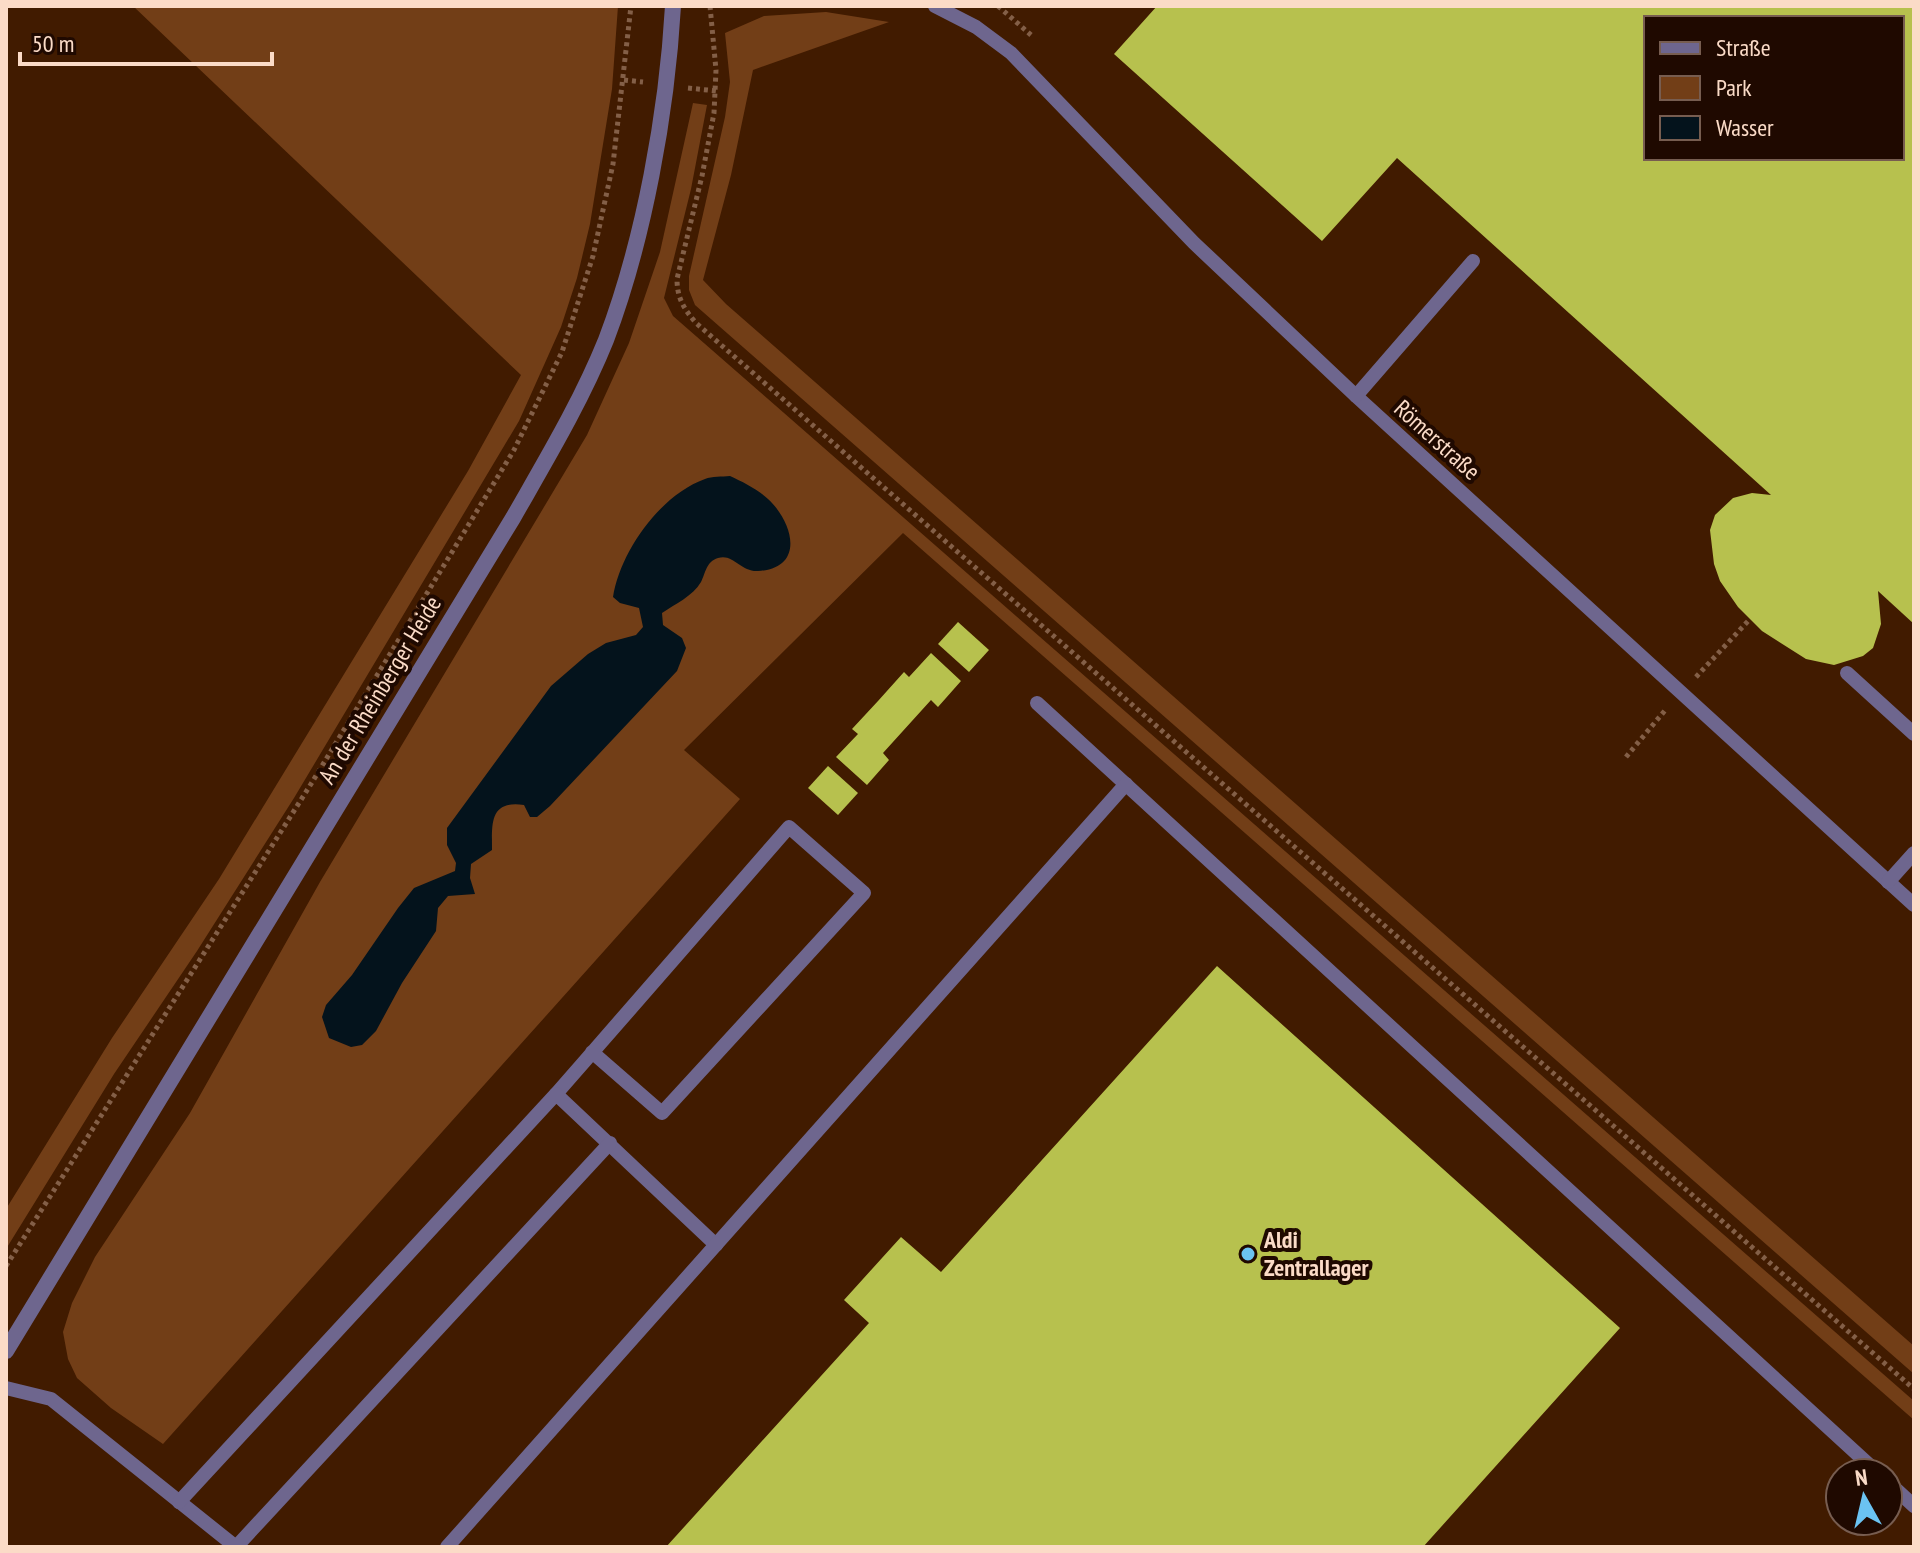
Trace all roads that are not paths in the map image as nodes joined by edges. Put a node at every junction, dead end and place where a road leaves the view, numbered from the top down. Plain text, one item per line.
1 (673, 6) edge
2 (943, 7) edge
3 (1473, 261) dead end
4 (1356, 396) junction
5 (1847, 673) dead end
6 (1037, 703) dead end
7 (1914, 734) edge
8 (1126, 784) junction
9 (1914, 853) edge
10 (1888, 882) junction
11 (1914, 905) edge
12 (592, 1052) junction
13 (556, 1094) junction
14 (610, 1143) junction
15 (716, 1245) junction
16 (6, 1351) edge
17 (6, 1388) edge
18 (1861, 1457) edge
19 (179, 1502) junction
20 (236, 1547) edge
21 (447, 1547) edge

1 - 16 street, An der Rheinberger Heide
2 - 4 lane, Römerstraße
3 - 4 lane
4 - 10 lane, Römerstraße
5 - 7 lane
6 - 8 lane
8 - 15 lane
8 - 18 lane
9 - 10 lane
10 - 11 lane, Römerstraße
12 - 12 lane
12 - 13 lane
13 - 14 lane
13 - 19 lane
14 - 15 lane
14 - 20 lane
15 - 21 lane
17 - 19 lane
19 - 20 lane

